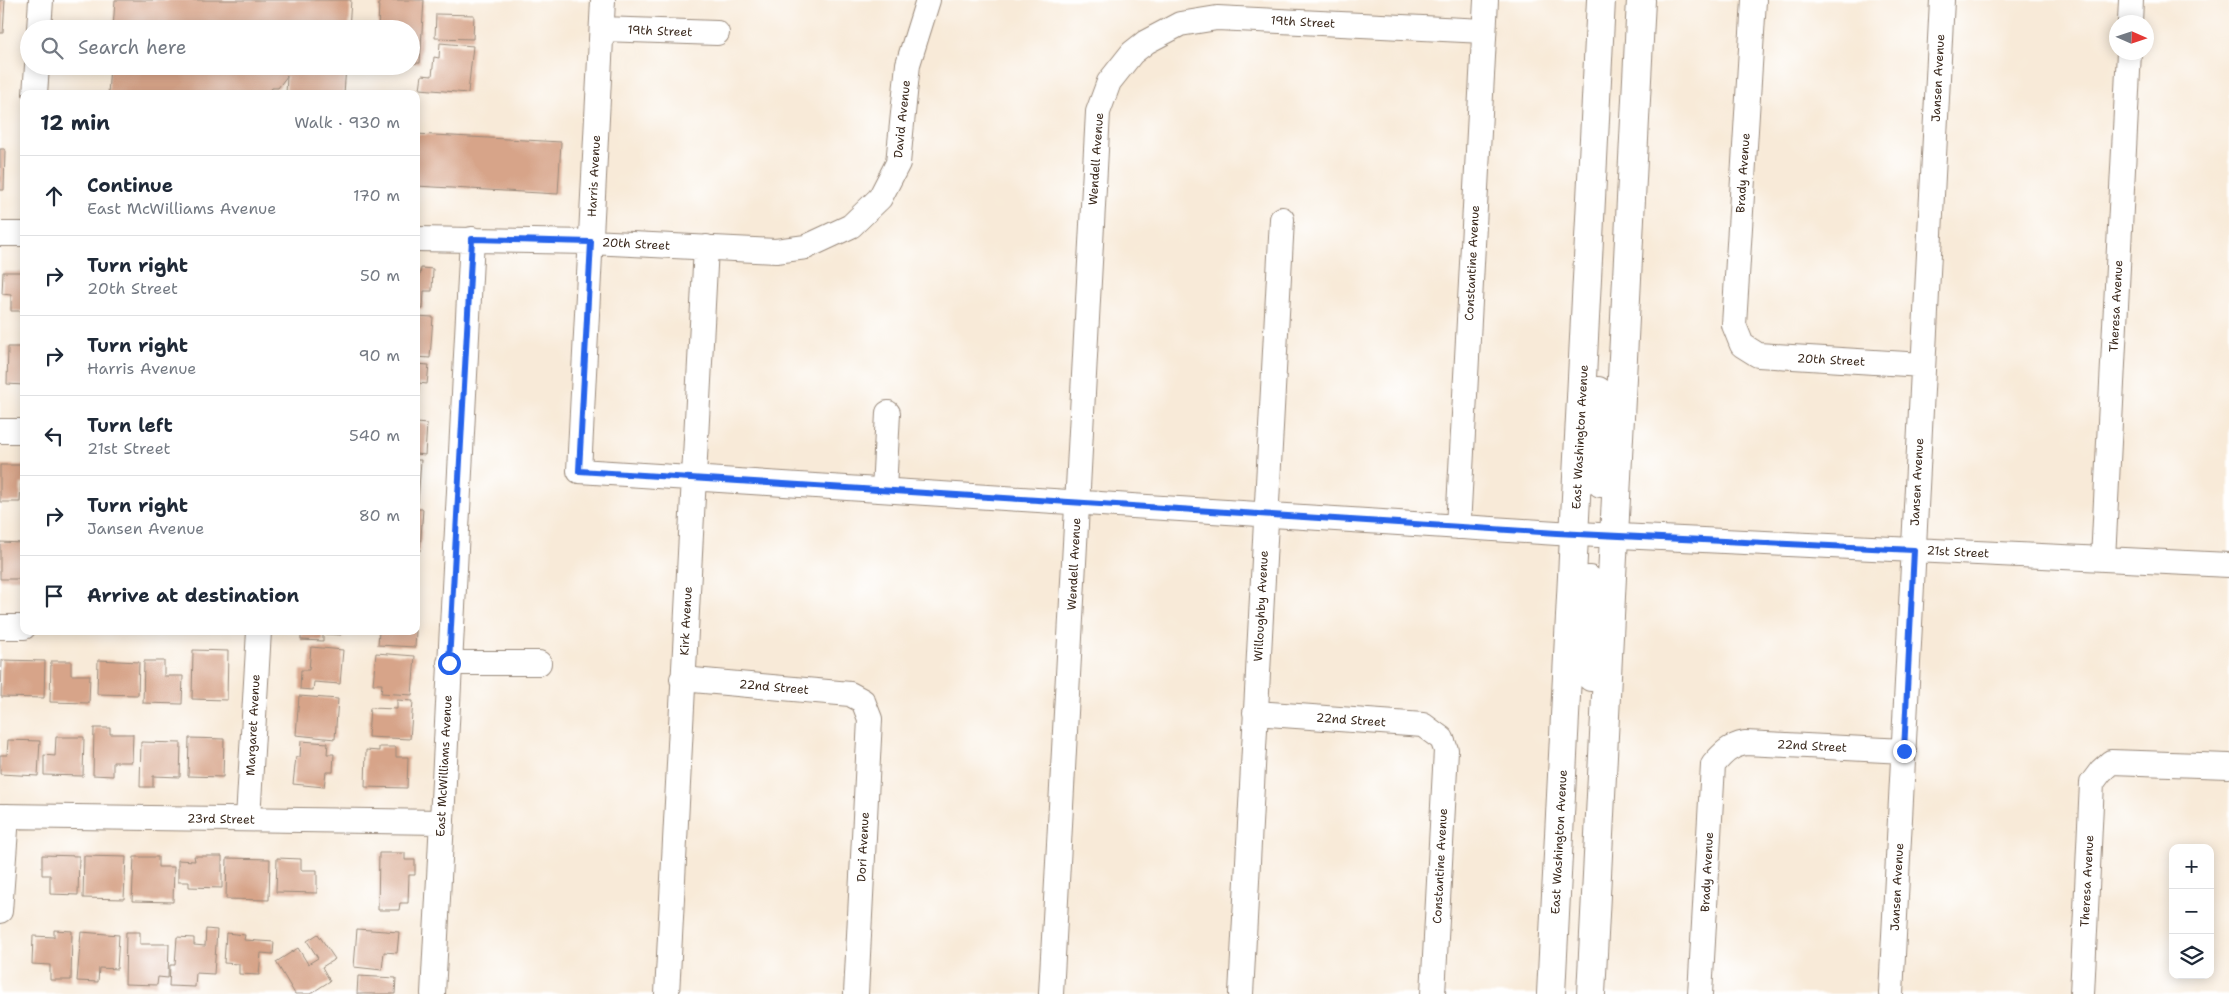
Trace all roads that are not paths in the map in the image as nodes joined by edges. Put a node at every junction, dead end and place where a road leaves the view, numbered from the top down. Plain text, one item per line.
1 (41, 0) edge
2 (603, 0) edge
3 (928, 0) edge
4 (1486, 0) edge
5 (1601, 0) edge
6 (1629, 0) edge
7 (1641, 0) edge
8 (1754, 0) edge
9 (1942, 0) edge
10 (2131, 0) edge
11 (2130, 15) edge
12 (40, 20) edge
13 (602, 29) junction
14 (1484, 31) junction
15 (717, 33) dead end
16 (1132, 53) joint
17 (2129, 60) edge
18 (36, 75) edge
19 (35, 90) edge
20 (1634, 124) junction
21 (1282, 219) dead end
22 (852, 226) joint
23 (0, 234) edge
24 (20, 234) edge
25 (420, 239) edge
26 (472, 239) junction
27 (591, 242) junction
28 (706, 247) junction
29 (1742, 345) joint
30 (1923, 365) junction
31 (888, 413) dead end
32 (0, 431) edge
33 (20, 431) edge
34 (579, 471) joint
35 (694, 478) junction
36 (884, 490) junction
37 (1077, 503) junction
38 (1267, 514) junction
39 (1458, 527) junction
40 (1595, 535) junction
41 (1914, 550) junction
42 (2103, 559) junction
43 (2229, 565) edge
44 (0, 627) edge
45 (20, 627) edge
46 (259, 635) edge
47 (449, 663) junction
48 (538, 663) dead end
49 (682, 679) junction
50 (863, 702) joint
51 (1255, 713) junction
52 (1442, 739) joint
53 (1904, 751) junction
54 (1723, 753) joint
55 (2229, 766) edge
56 (3, 816) edge
57 (248, 819) junction
58 (442, 822) junction
59 (0, 911) edge
60 (433, 994) edge
61 (667, 994) edge
62 (856, 994) edge
63 (1051, 994) edge
64 (1241, 994) edge
65 (1433, 994) edge
66 (1551, 994) edge
67 (1591, 994) edge
68 (1700, 994) edge
69 (1891, 994) edge
70 (2082, 994) edge

1 - 12 street
2 - 13 street, Harris Avenue
3 - 22 street, David Avenue
4 - 14 street, Constantine Avenue
5 - 40 main road
6 - 20 main road
7 - 20 main road, East Washington Avenue
8 - 29 street, Brady Avenue
9 - 30 street, Jansen Avenue
10 - 11 street
13 - 15 street, 19th Street
13 - 27 street, Harris Avenue
14 - 16 street, 19th Street
14 - 39 street, Constantine Avenue
16 - 37 street, Wendell Avenue
17 - 42 street, Theresa Avenue
18 - 19 street
20 - 40 main road, East Washington Avenue
21 - 38 street, Willoughby Avenue
22 - 28 street, 20th Street
23 - 24 street
25 - 26 street, 20th Street
26 - 27 street, 20th Street
26 - 47 street, East McWilliams Avenue
27 - 28 street, 20th Street
27 - 34 street, Harris Avenue
28 - 35 street, Kirk Avenue
29 - 30 street, 20th Street
30 - 41 street, Jansen Avenue
31 - 36 street
32 - 33 street
34 - 35 street, 21st Street
35 - 36 street, 21st Street
35 - 49 street, Kirk Avenue
36 - 37 street, 21st Street
37 - 38 street, 21st Street
37 - 63 street, Wendell Avenue
38 - 39 street, 21st Street
38 - 51 street, Willoughby Avenue
39 - 40 street, 21st Street
40 - 41 street, 21st Street
40 - 66 main road, East Washington Avenue
40 - 67 main road, East Washington Avenue
41 - 42 street, 21st Street
41 - 53 street, Jansen Avenue
42 - 43 street, 21st Street
44 - 45 street
46 - 57 street, Margaret Avenue
47 - 48 street
47 - 58 street, East McWilliams Avenue
49 - 50 street, 22nd Street
49 - 61 street, Kirk Avenue
50 - 62 street, Dori Avenue
51 - 52 street, 22nd Street
51 - 64 street, Willoughby Avenue
52 - 65 street, Constantine Avenue
53 - 54 street, 22nd Street
53 - 69 street, Jansen Avenue
54 - 68 street, Brady Avenue
55 - 70 street, Theresa Avenue
56 - 57 street, 23rd Street
56 - 59 street
57 - 58 street, 23rd Street
58 - 60 street, East McWilliams Avenue

